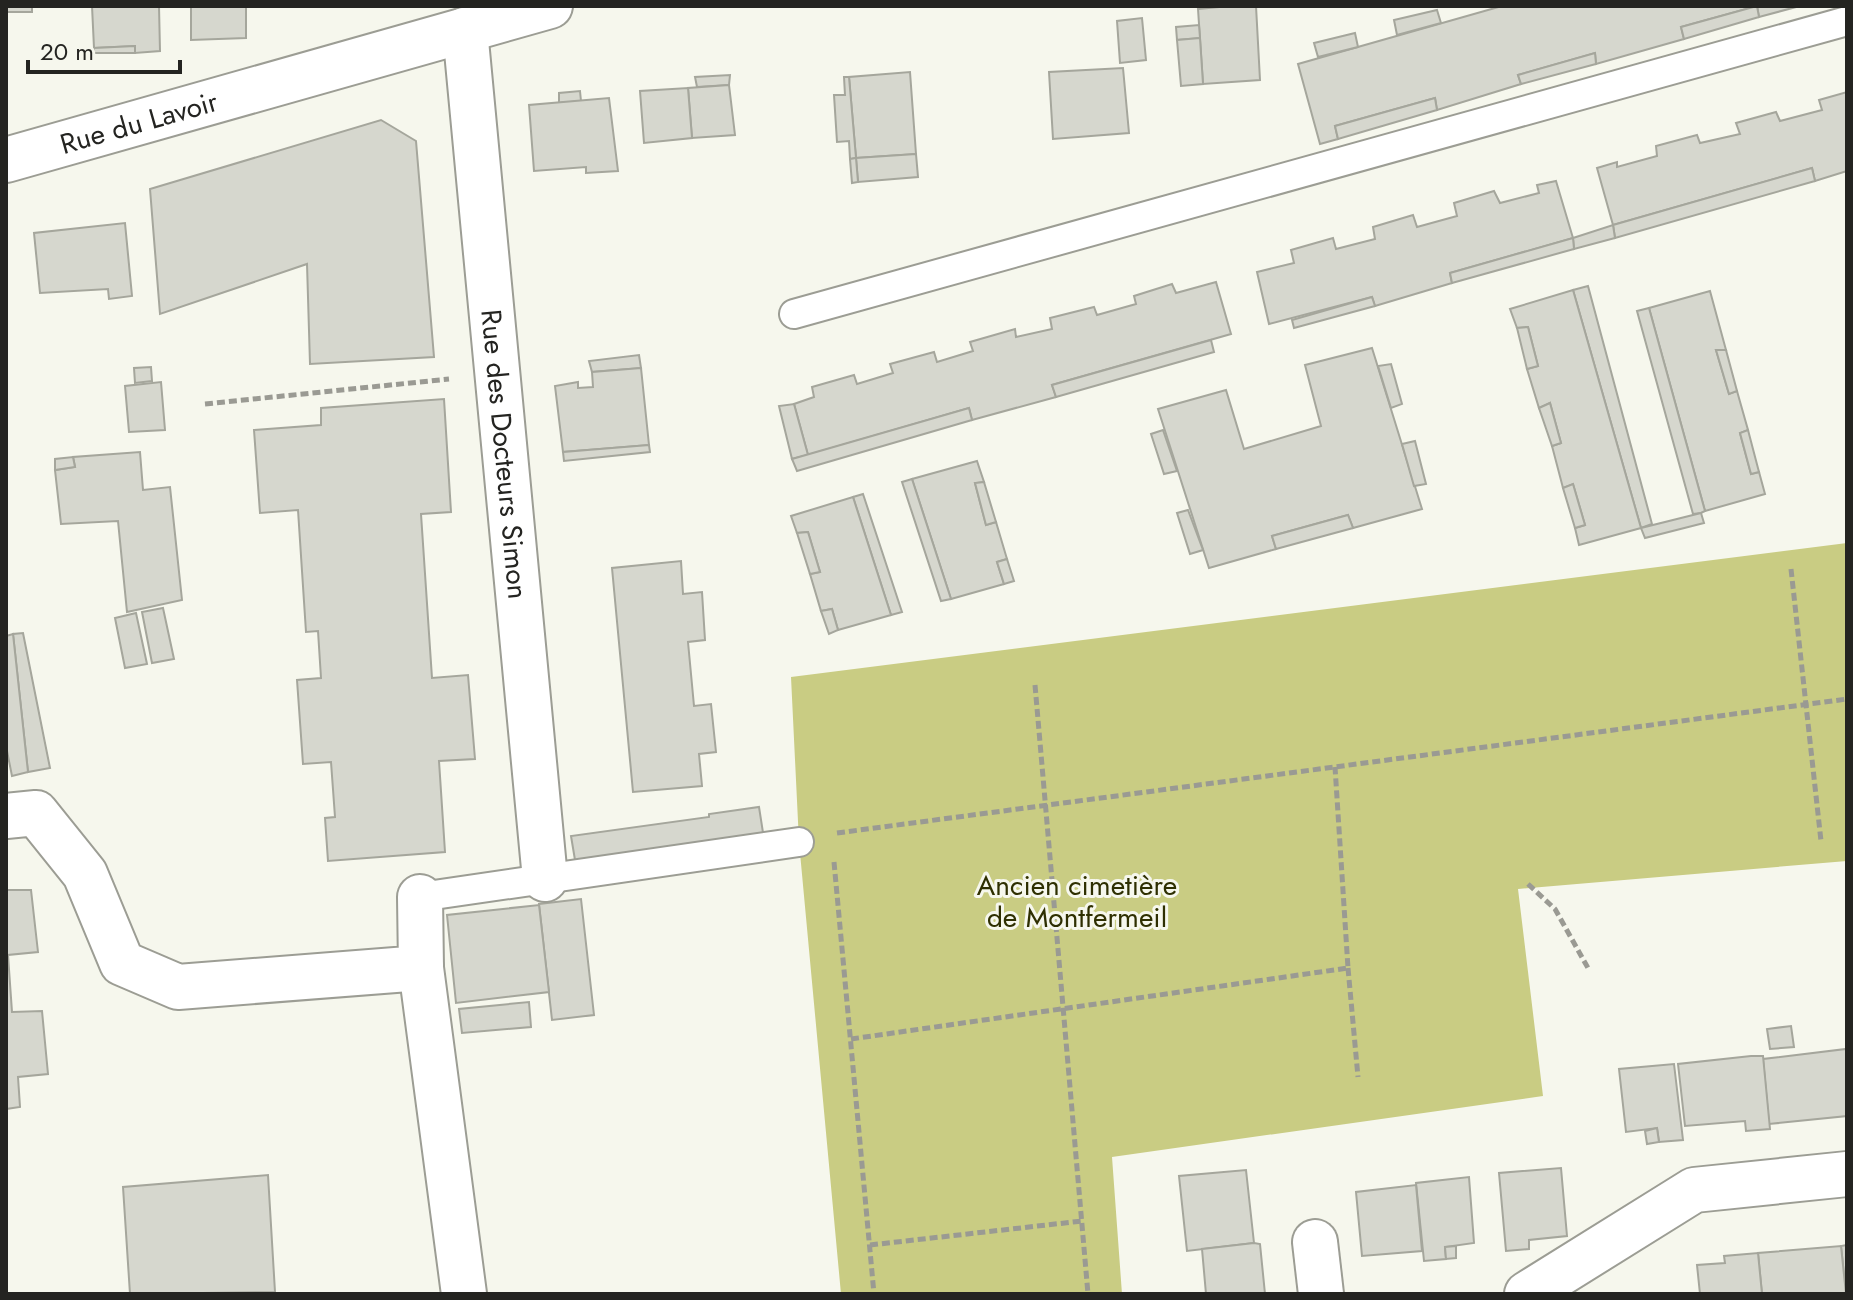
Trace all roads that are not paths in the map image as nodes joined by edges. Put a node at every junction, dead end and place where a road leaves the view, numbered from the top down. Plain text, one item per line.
1 (550, 6) edge
2 (1847, 21) edge
3 (465, 30) junction
4 (6, 160) edge
5 (794, 314) dead end
6 (6, 816) edge
7 (799, 842) dead end
8 (545, 879) junction
9 (420, 897) joint
10 (421, 968) junction
11 (1847, 1174) edge
12 (1315, 1242) dead end
13 (464, 1294) edge
14 (1321, 1294) edge
15 (1527, 1294) edge

1 - 3 street, Rue du Lavoir
2 - 5 lane
3 - 4 street, Rue du Lavoir
3 - 8 street, Rue des Docteurs Simon
6 - 10 street
7 - 8 lane
8 - 9 lane
9 - 10 street
10 - 13 street
11 - 15 street
12 - 14 street

